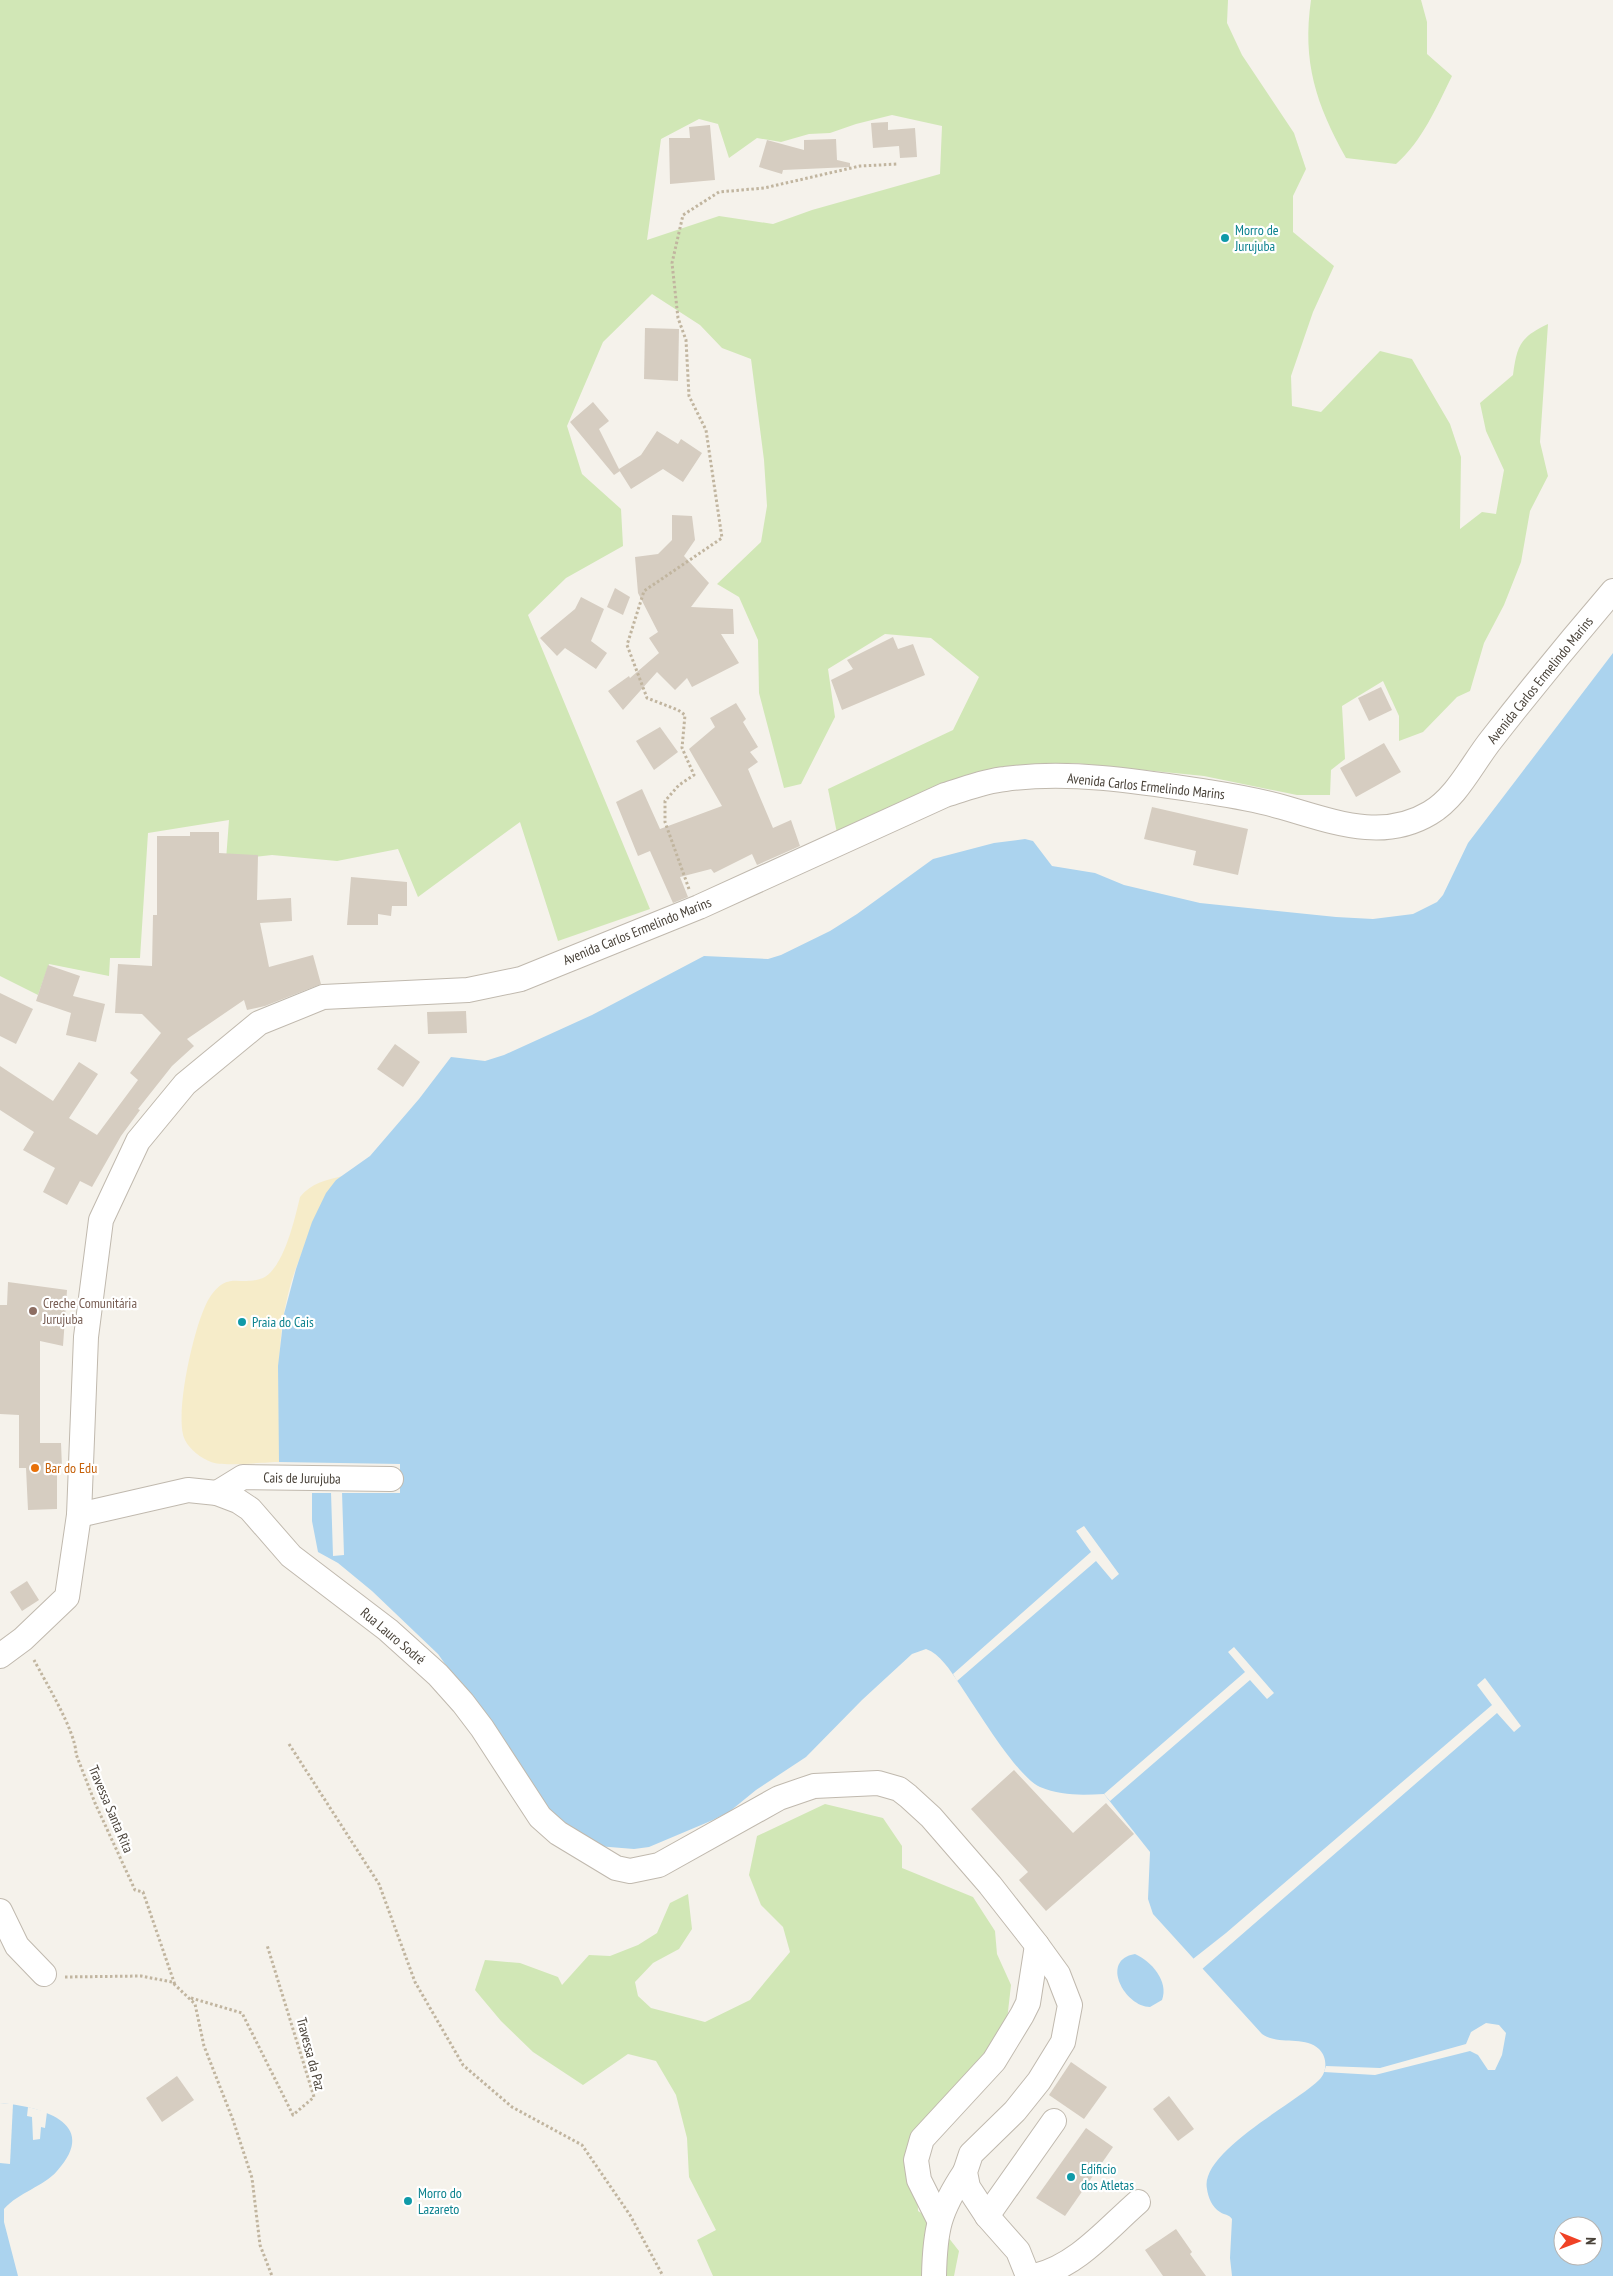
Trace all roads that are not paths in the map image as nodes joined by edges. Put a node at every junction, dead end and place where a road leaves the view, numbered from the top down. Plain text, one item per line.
1 (1613, 591) edge
2 (391, 1479) dead end
3 (217, 1492) junction
4 (79, 1515) junction
5 (0, 1656) edge
6 (0, 1910) edge
7 (1037, 1945) junction
8 (44, 1974) road end
9 (1054, 2121) dead end
10 (965, 2172) junction
11 (1138, 2202) dead end
12 (987, 2216) junction
13 (939, 2220) junction
14 (934, 2276) edge
15 (1028, 2276) edge
16 (1036, 2276) edge

1 - 4 street, Avenida Carlos Ermelindo Marins
2 - 3 street, Cais de Jurujuba
3 - 4 street, Rua Lauro Sodré
3 - 7 street, Rua Lauro Sodré
4 - 5 street, Avenida Carlos Ermelindo Marins
6 - 8 street
7 - 10 street, Rua Lauro Sodré
7 - 13 street
9 - 12 street
10 - 12 street
10 - 13 street, Rua Lauro Sodré
11 - 16 street
12 - 15 street
13 - 14 street, Rua Lauro Sodré

